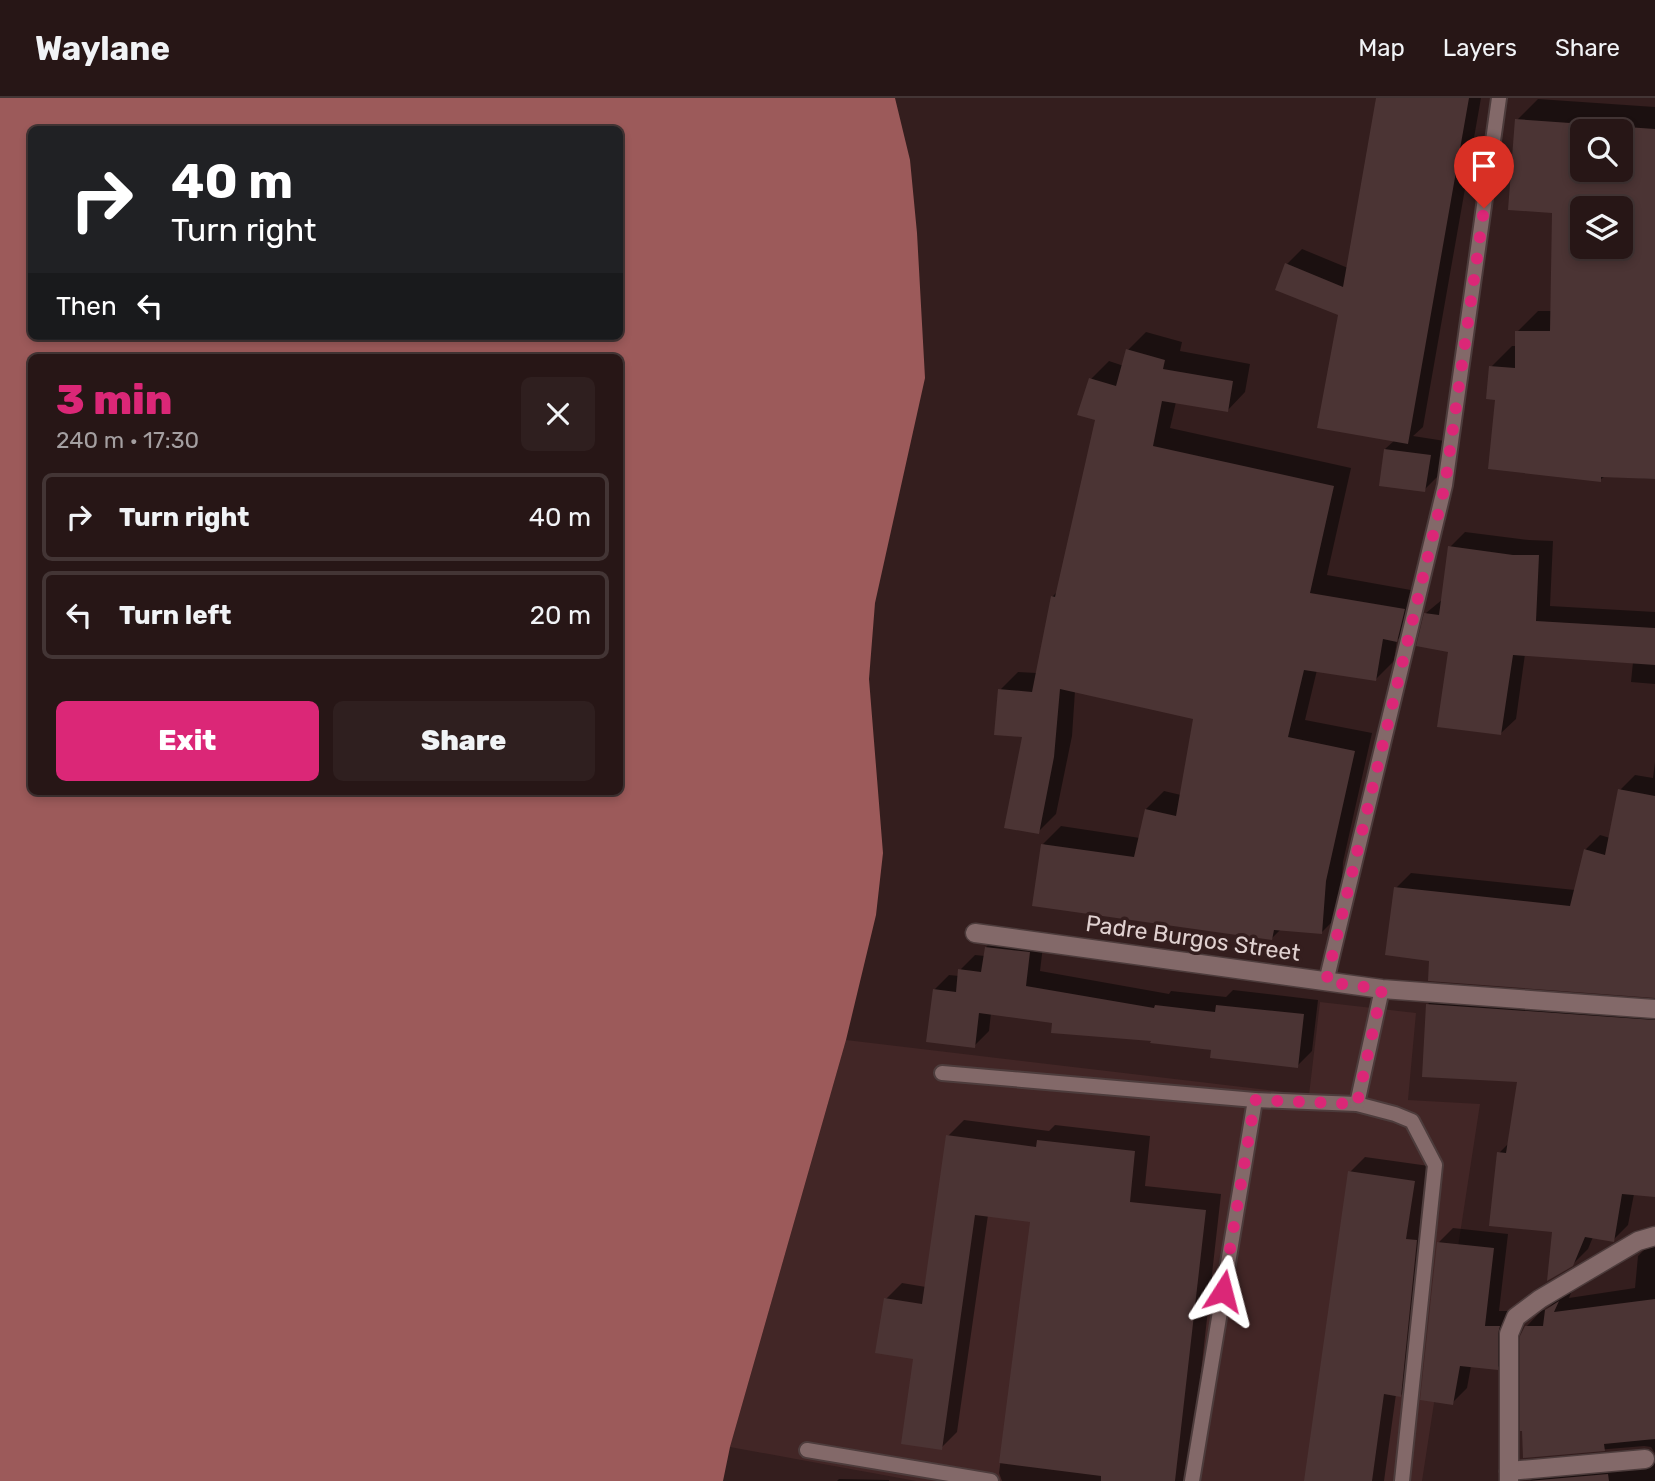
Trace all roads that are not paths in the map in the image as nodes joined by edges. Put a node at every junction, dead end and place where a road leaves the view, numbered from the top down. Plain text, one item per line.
1 (1499, 98) edge
2 (975, 933) dead end
3 (1326, 982) junction
4 (1382, 989) junction
5 (1655, 1009) edge
6 (942, 1073) dead end
7 (1255, 1100) junction
8 (1357, 1104) junction
9 (1655, 1236) edge
10 (807, 1450) dead end
11 (1645, 1459) dead end
12 (1509, 1476) edge
13 (991, 1481) edge
14 (1192, 1481) edge
15 (1402, 1481) edge

1 - 3 lane
2 - 3 street, Padre Burgos Street
3 - 4 street, Padre Burgos Street
4 - 5 street, Padre Burgos Street
4 - 8 lane
6 - 7 lane
7 - 8 lane
7 - 14 lane
8 - 15 lane
9 - 12 street
10 - 13 lane
11 - 12 street

